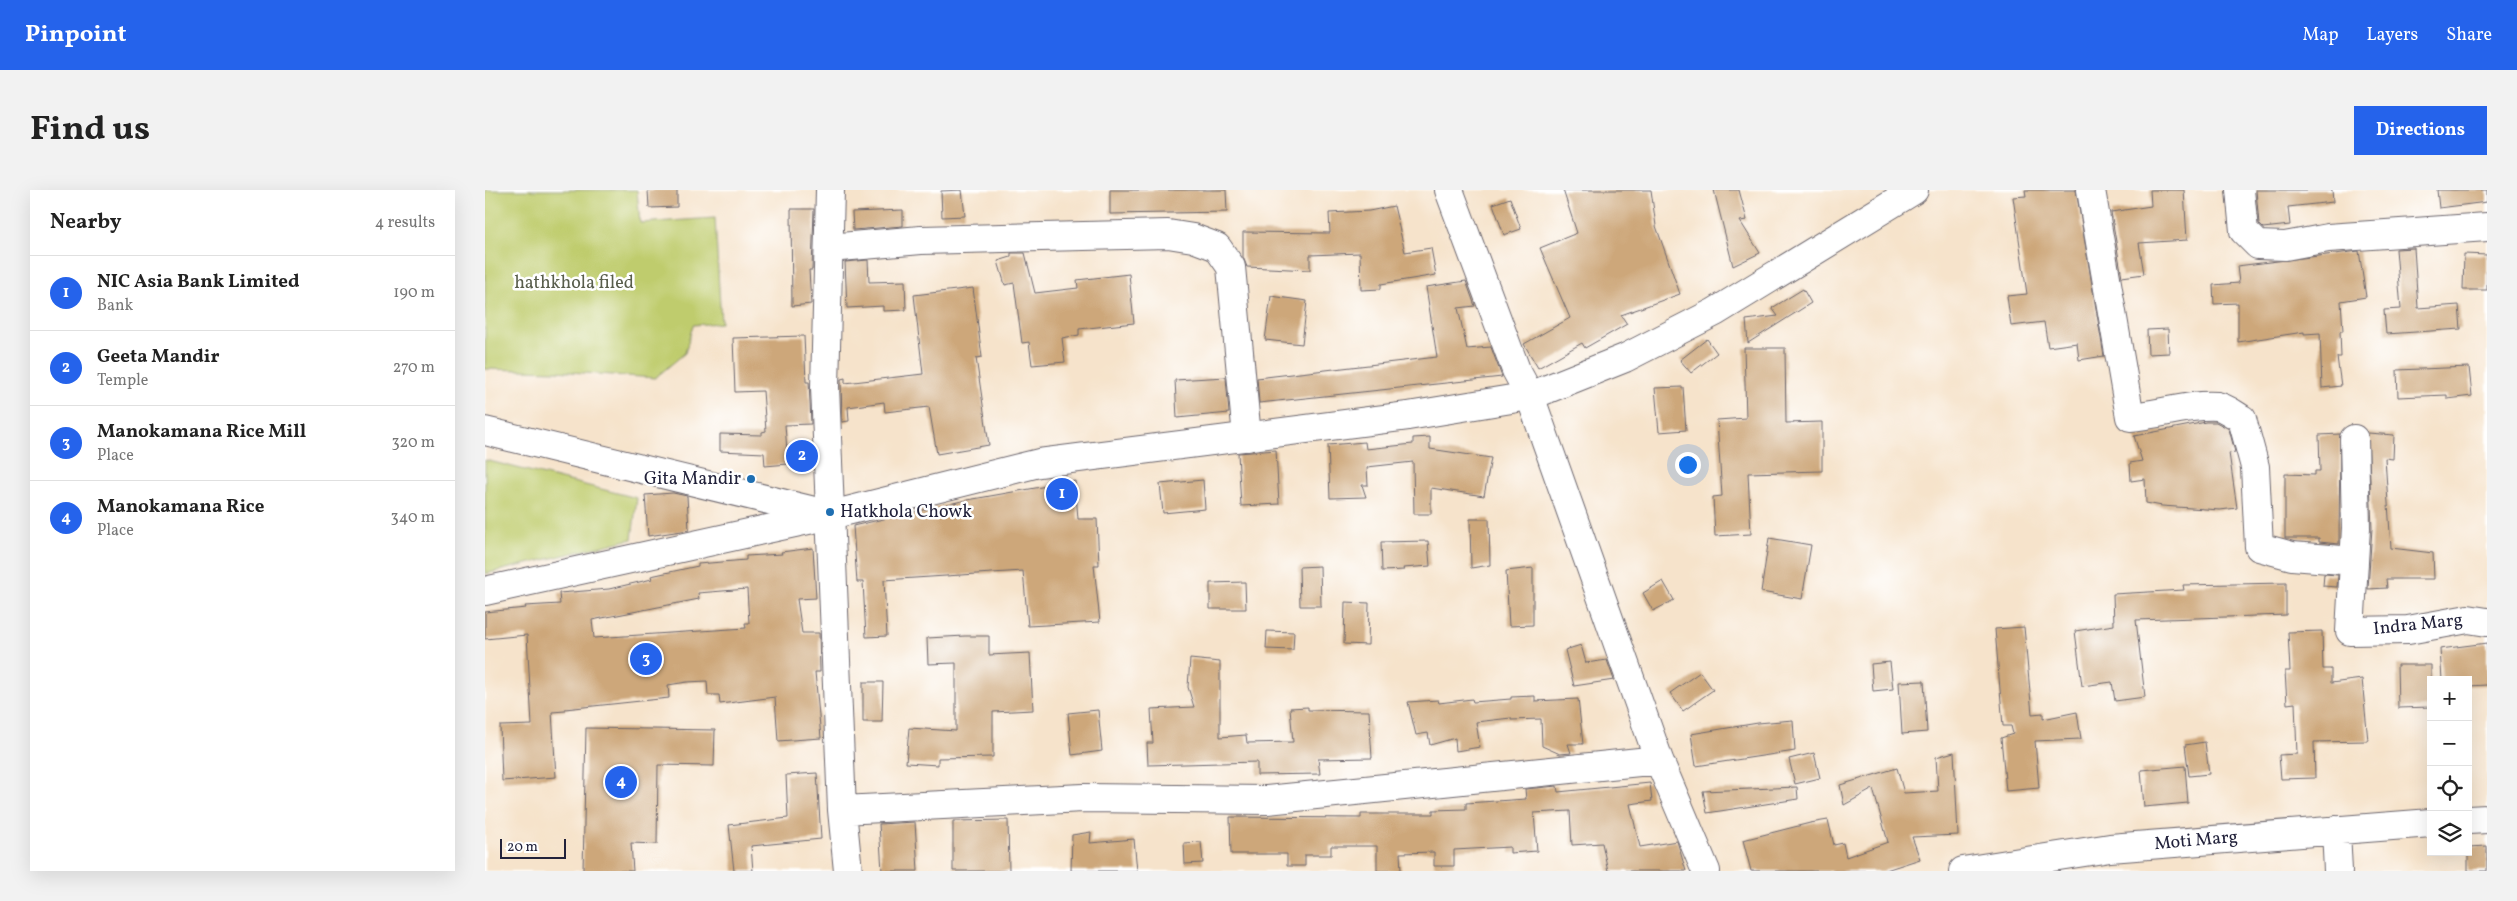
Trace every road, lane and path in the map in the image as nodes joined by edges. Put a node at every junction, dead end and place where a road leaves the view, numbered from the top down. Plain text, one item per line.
1 (830, 190) edge
2 (1449, 190) edge
3 (1914, 190) edge
4 (2091, 190) edge
5 (2240, 190) edge
6 (2487, 227) edge
7 (829, 248) junction
8 (1530, 396) junction
9 (485, 431) edge
10 (1247, 437) junction
11 (2354, 439) dead end
12 (831, 516) junction
13 (2354, 561) junction
14 (485, 591) edge
15 (2487, 622) edge
16 (1659, 760) junction
17 (842, 810) junction
18 (2487, 819) edge
19 (2472, 820) edge
20 (2427, 823) edge
21 (2335, 830) junction
22 (2094, 861) edge
23 (848, 871) edge
24 (1707, 871) edge
25 (1963, 871) edge
26 (2338, 871) edge

1 - 7 street
2 - 8 street
3 - 8 street
4 - 13 street
5 - 6 street
7 - 10 street
7 - 12 street
8 - 10 street
8 - 16 street
9 - 12 street
10 - 12 street
11 - 13 street
12 - 14 street
12 - 17 street
13 - 15 street, Indra Marg
16 - 17 street
16 - 24 street
17 - 23 street
18 - 19 street
20 - 21 street, Moti Marg
21 - 22 street, Moti Marg
21 - 26 street
22 - 25 street, Moti Marg

